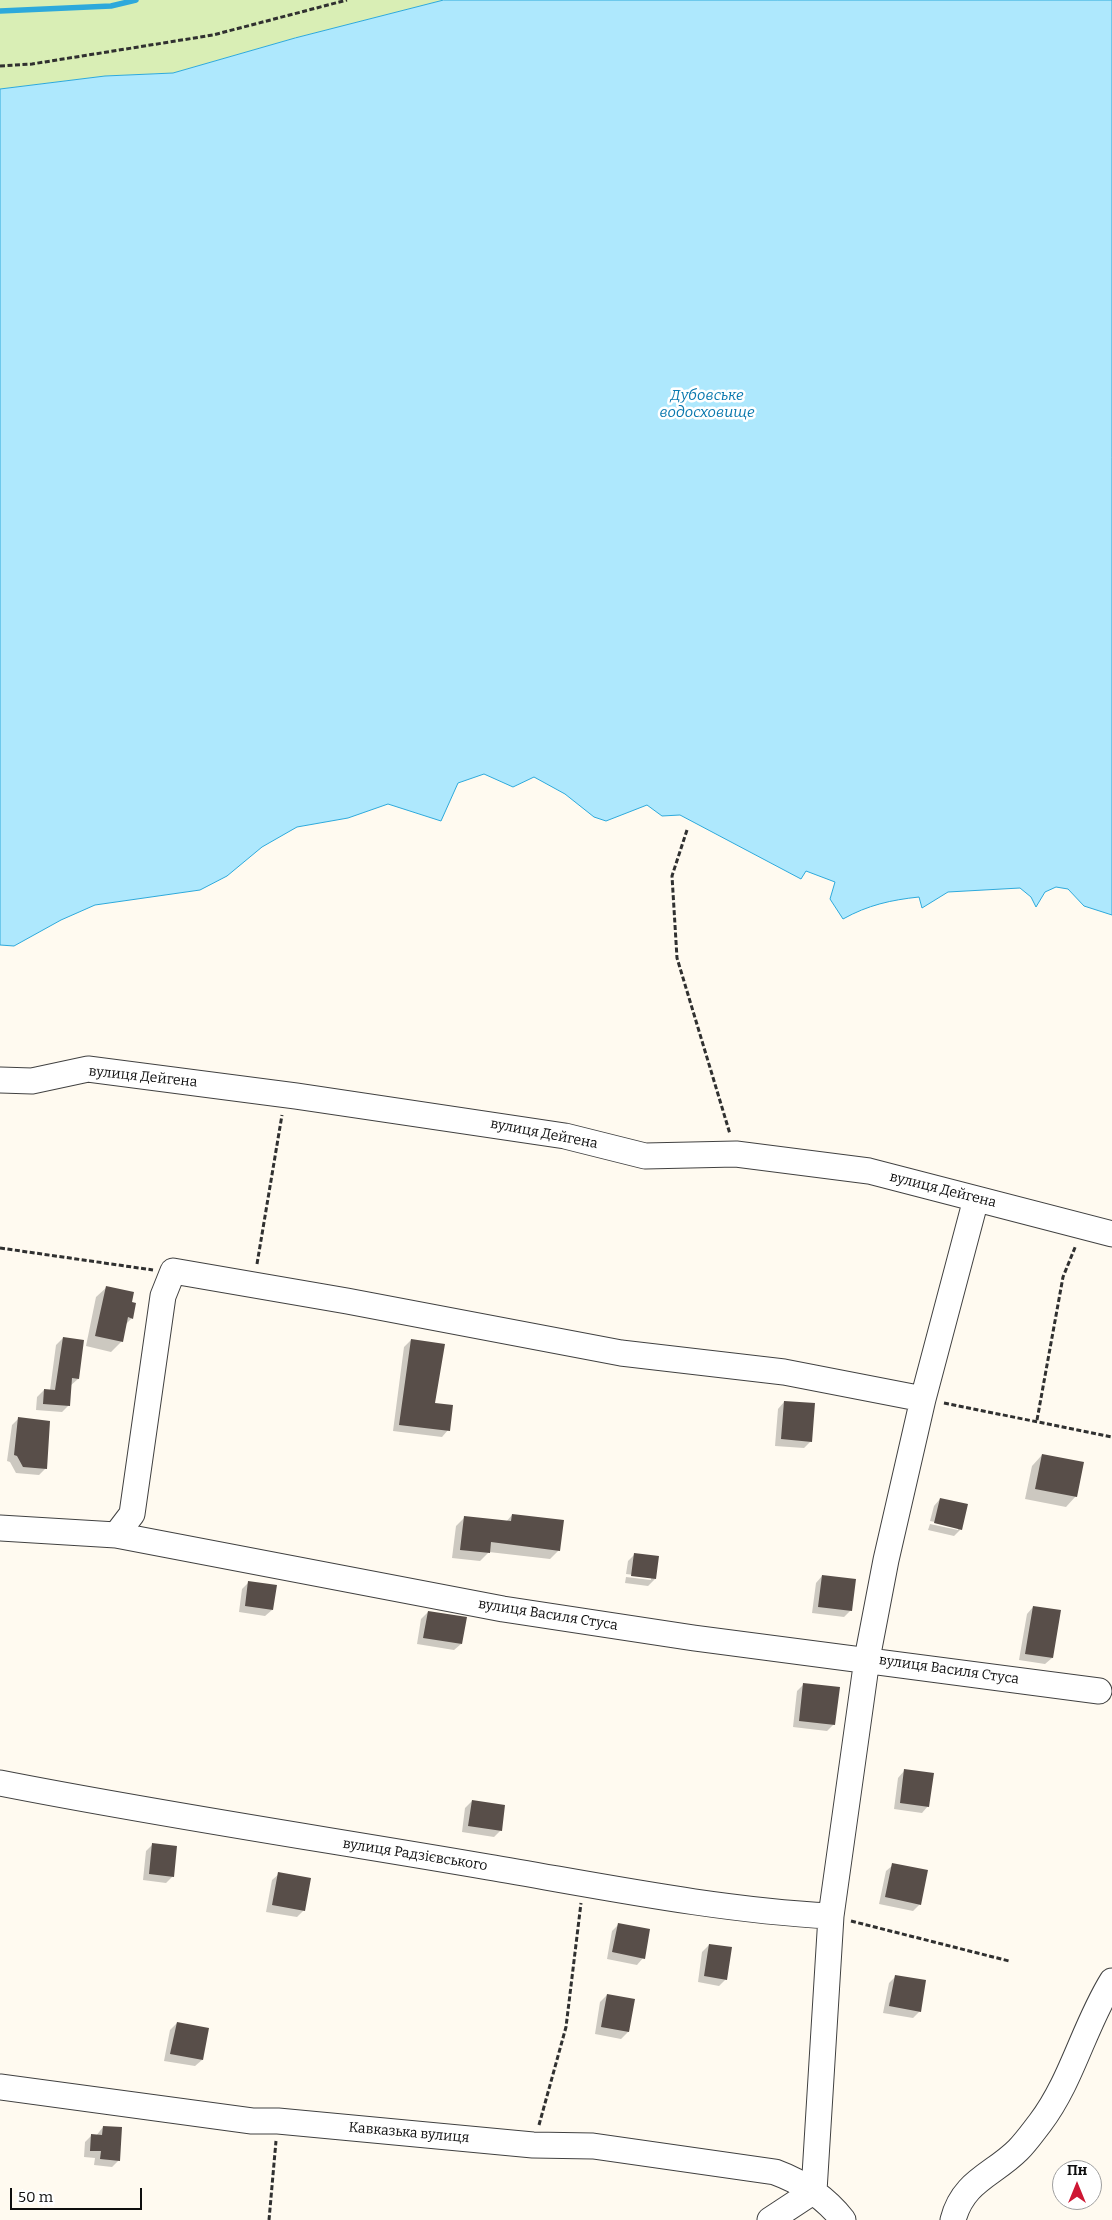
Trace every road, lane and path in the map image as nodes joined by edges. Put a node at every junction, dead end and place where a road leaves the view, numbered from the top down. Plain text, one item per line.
1 (347, 0) edge
2 (0, 66) edge
3 (687, 830) dead end
4 (0, 1080) edge
5 (285, 1094) junction
6 (736, 1154) junction
7 (976, 1199) junction
8 (1086, 1227) junction
9 (1112, 1234) edge
10 (0, 1248) edge
11 (173, 1271) junction
12 (254, 1285) junction
13 (923, 1399) junction
14 (1037, 1420) junction
15 (1112, 1436) edge
16 (0, 1528) edge
17 (116, 1535) junction
18 (867, 1659) junction
19 (1099, 1691) dead end
20 (0, 1782) edge
21 (583, 1885) junction
22 (831, 1916) junction
23 (1009, 1961) dead end
24 (1112, 1981) edge
25 (0, 2087) edge
26 (278, 2121) junction
27 (534, 2145) junction
28 (814, 2192) junction
29 (269, 2220) edge
30 (770, 2220) edge
31 (843, 2220) edge
32 (953, 2220) edge

1 - 2 path
3 - 6 path
4 - 5 street, вулиця Дейгена
5 - 6 street, вулиця Дейгена
5 - 12 path
6 - 7 street, вулиця Дейгена
7 - 8 street, вулиця Дейгена
7 - 13 street
8 - 9 street, вулиця Дейгена
8 - 14 path
10 - 11 path
11 - 12 street
11 - 17 street
12 - 13 street
13 - 14 path
13 - 18 street
14 - 15 path
16 - 17 street, вулиця Василя Стуса
17 - 18 street, вулиця Василя Стуса
18 - 19 street, вулиця Василя Стуса
18 - 22 street
20 - 21 street, вулиця Радзієвського
21 - 22 street, вулиця Радзієвського
21 - 27 path
22 - 23 path
22 - 28 street
24 - 32 street
25 - 26 street, Кавказька вулиця
26 - 27 street, Кавказька вулиця
26 - 29 path
27 - 28 street, Кавказька вулиця
28 - 30 street
28 - 31 street, Кавказька вулиця

